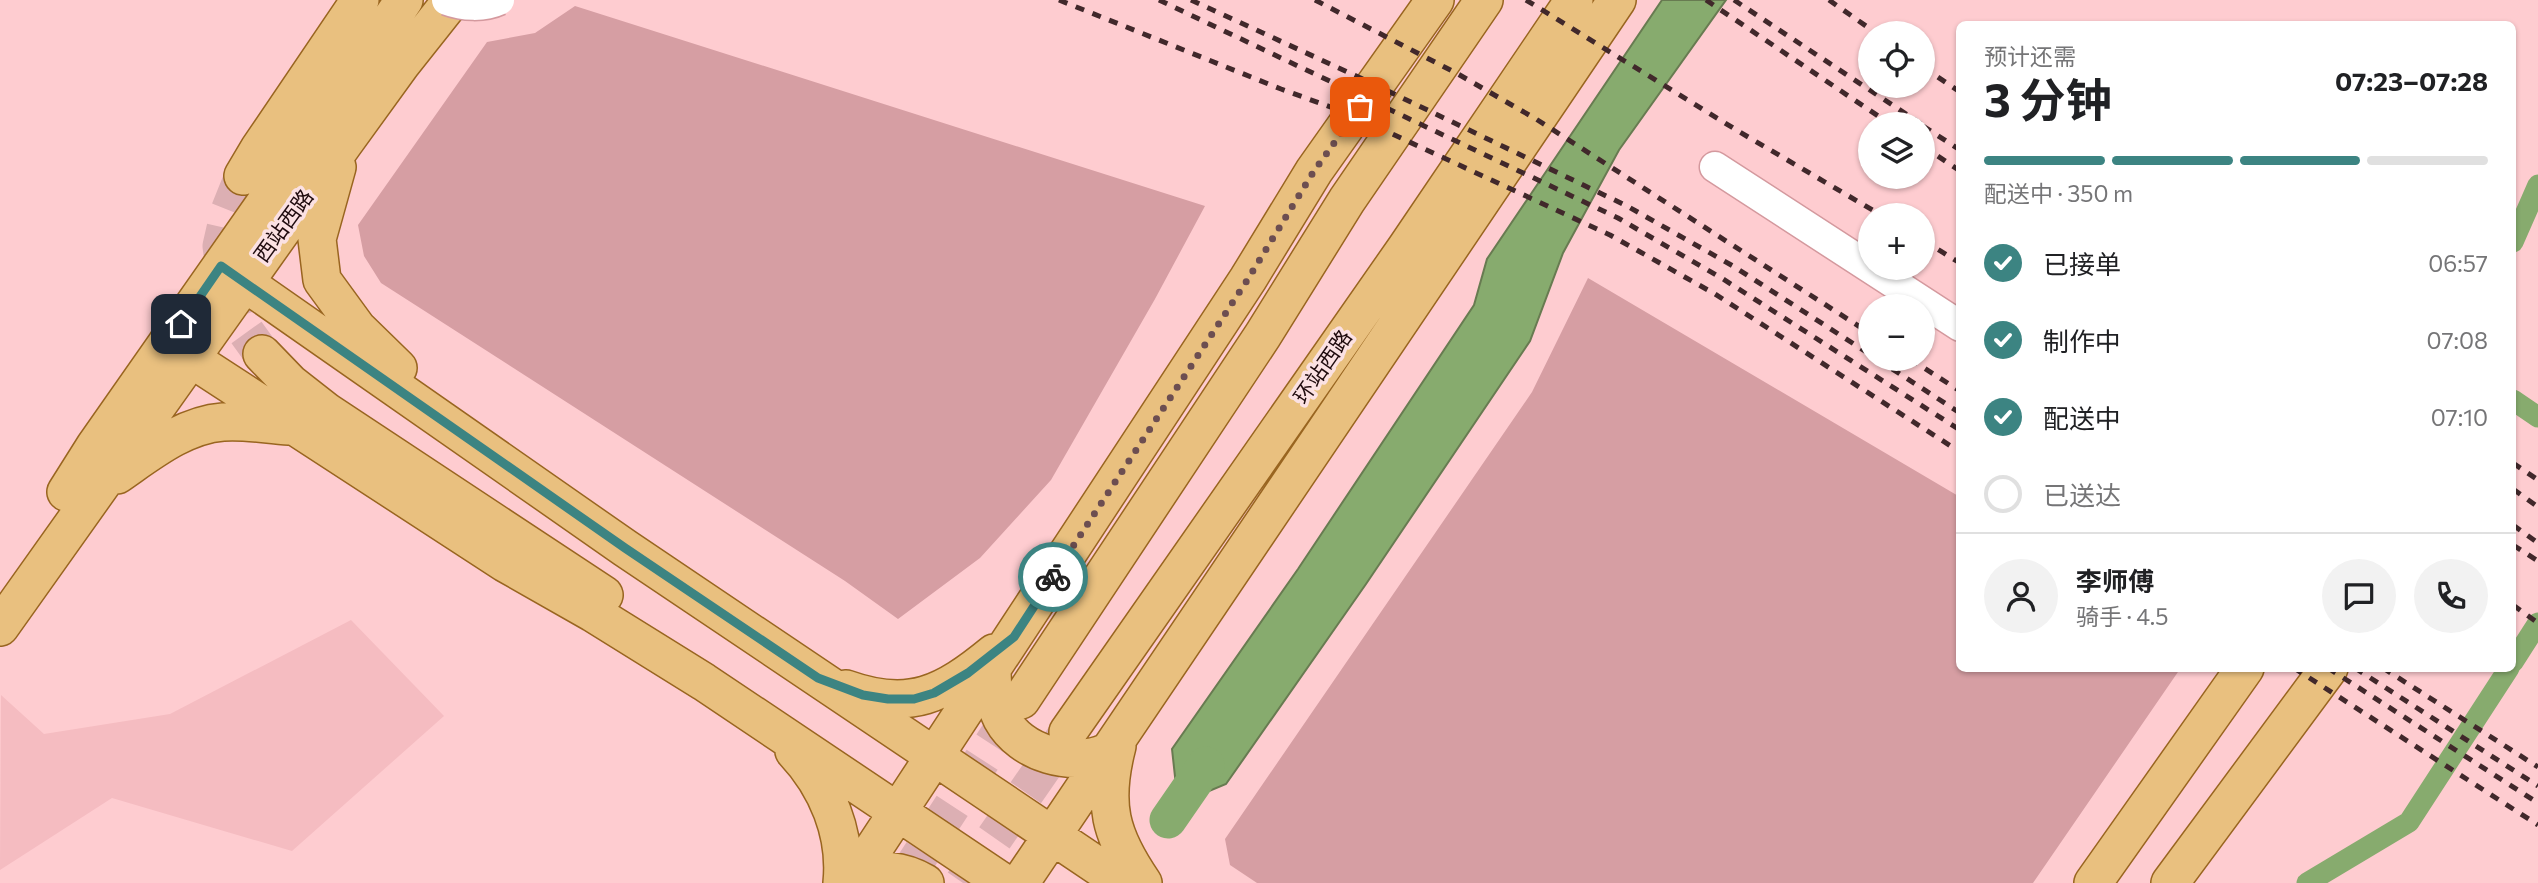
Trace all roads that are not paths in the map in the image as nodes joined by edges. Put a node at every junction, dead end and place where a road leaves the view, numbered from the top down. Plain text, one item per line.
1 (360, 0) edge
2 (404, 0) edge
3 (450, 0) edge
4 (499, 0) edge
5 (1435, 0) edge
6 (1484, 0) edge
7 (1574, 0) edge
8 (1617, 0) edge
9 (344, 143) junction
10 (1715, 167) dead end
11 (243, 176) tunnel mouth
12 (233, 274) junction
13 (1956, 323) edge
14 (178, 351) junction
15 (262, 354) tunnel mouth
16 (292, 426) junction
17 (481, 448) junction
18 (96, 490) junction
19 (0, 597) edge
20 (0, 627) edge
21 (1014, 637) junction
22 (992, 671) junction
23 (2242, 672) edge
24 (2326, 672) edge
25 (818, 678) junction
26 (704, 682) junction
27 (1021, 700) tunnel mouth
28 (769, 724) junction
29 (1068, 732) tunnel mouth
30 (1114, 741) junction
31 (935, 757) junction
32 (899, 812) junction
33 (1052, 835) junction
34 (850, 881) edge
35 (925, 883) edge
36 (1004, 883) edge
37 (1020, 883) edge
38 (1123, 883) edge
39 (1143, 883) edge
40 (2093, 883) edge
41 (2170, 883) edge

1 - 11 main road
2 - 12 main road, 西站西路
3 - 4 street, bridge
3 - 9 main road, 西站西路
5 - 21 main road
6 - 27 main road
7 - 29 main road, 环站西路
8 - 30 main road
9 - 12 main road, 西站西路
9 - 17 main road
10 - 13 street
12 - 14 main road, 西站西路
12 - 17 main road
14 - 16 main road
14 - 18 main road, 西站西路
14 - 19 main road, 西站西路
15 - 26 main road
16 - 18 main road
16 - 26 main road
17 - 25 main road
18 - 20 main road, 西站西路
21 - 22 main road
21 - 25 main road
22 - 30 main road
22 - 31 main road
23 - 40 main road
24 - 41 main road
25 - 31 main road
26 - 28 main road
28 - 32 main road
28 - 34 main road
30 - 33 main road
30 - 39 main road
31 - 32 main road
31 - 33 main road
32 - 34 main road
32 - 36 main road
33 - 37 main road
33 - 38 main road
34 - 35 main road

